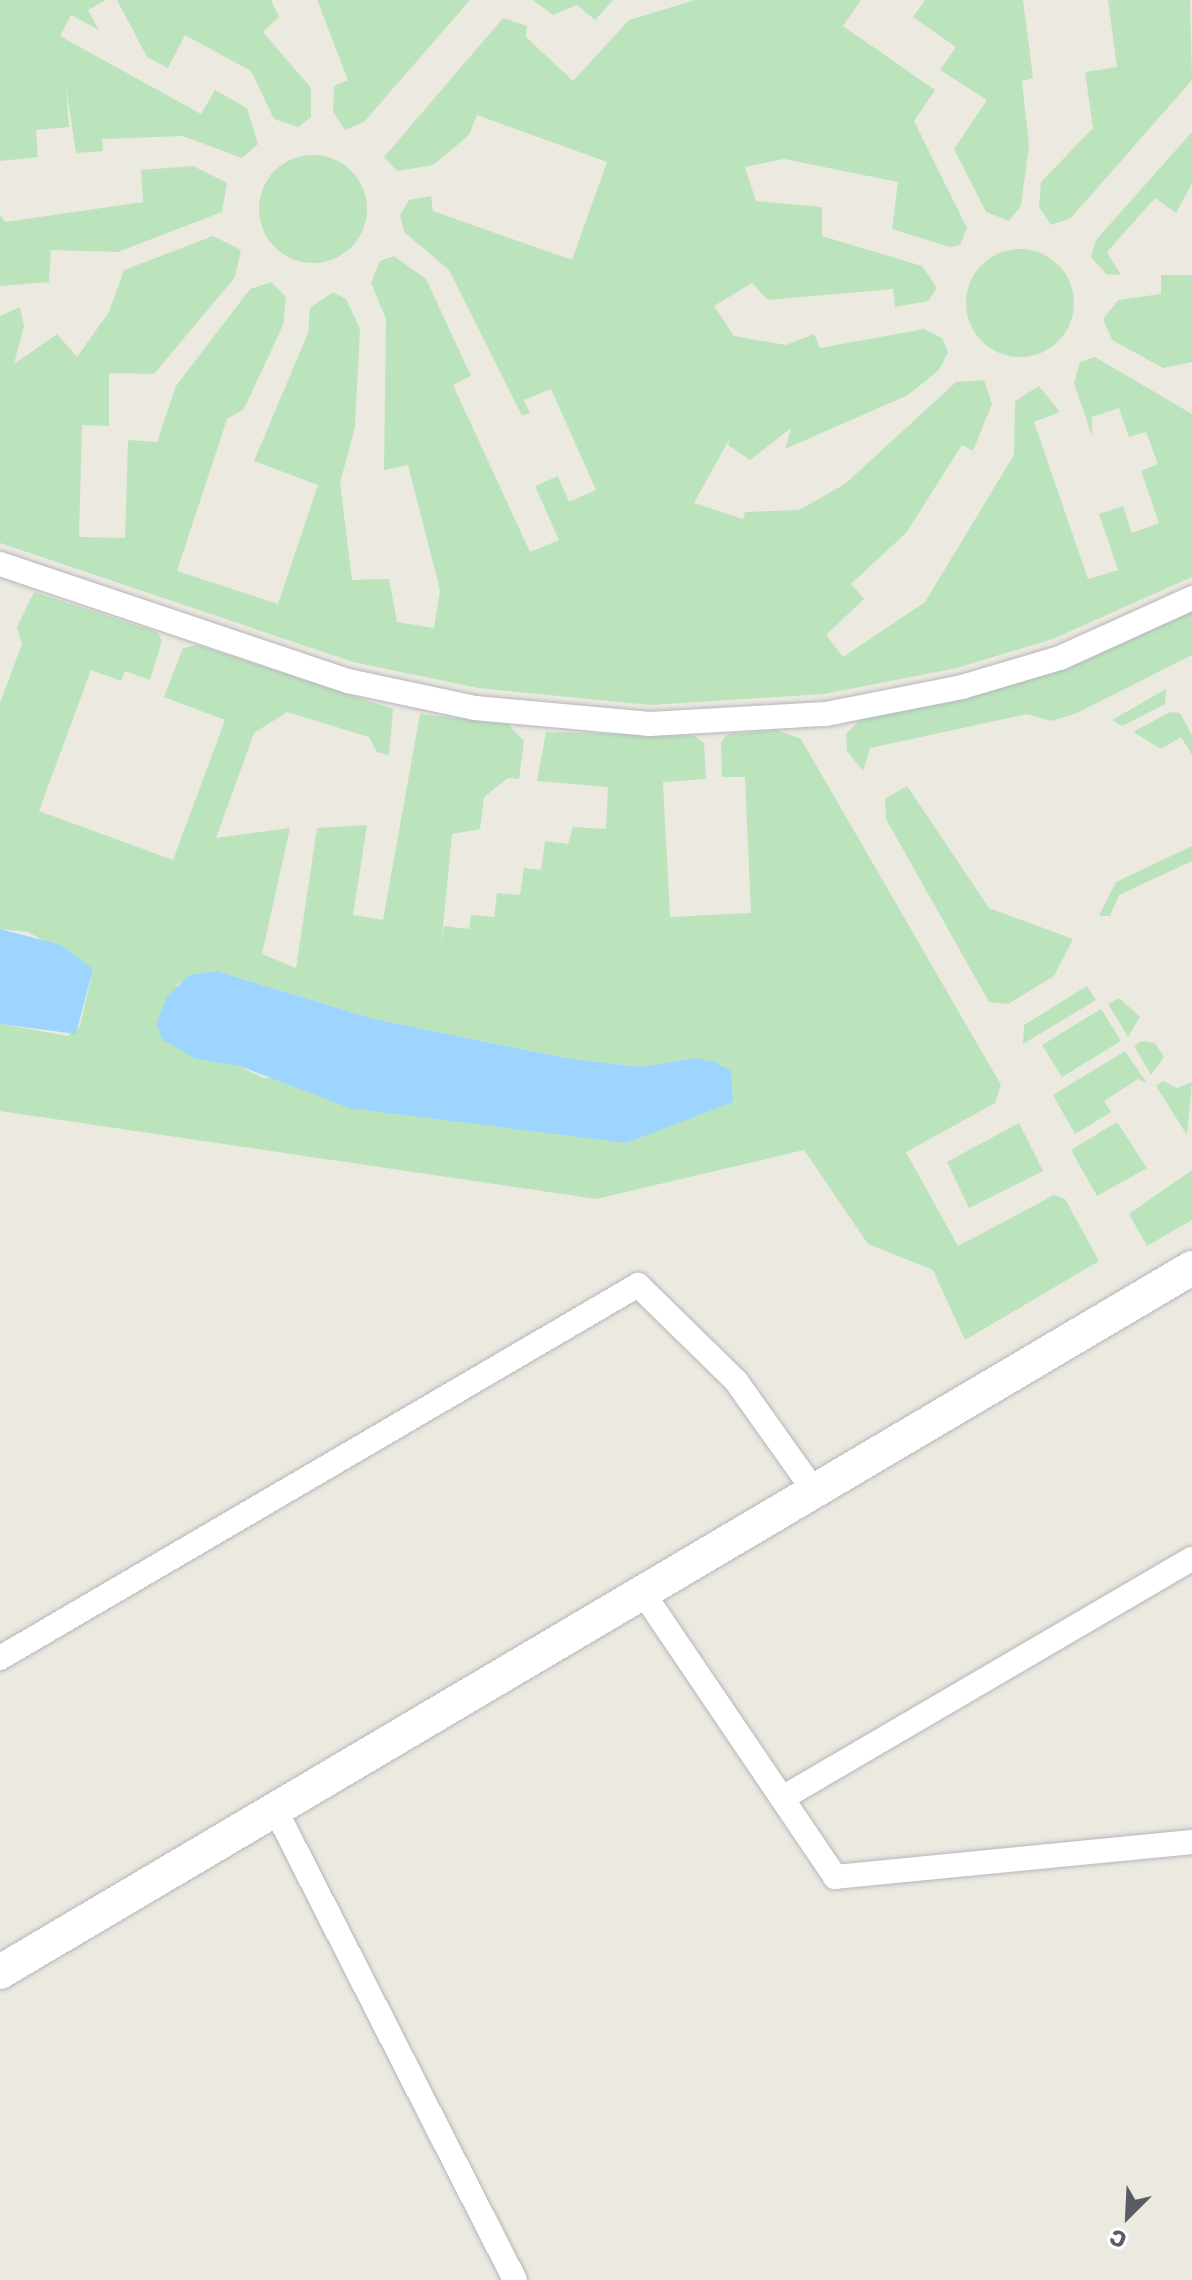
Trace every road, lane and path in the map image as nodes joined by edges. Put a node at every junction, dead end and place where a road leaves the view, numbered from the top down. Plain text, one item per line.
1 (0, 564) edge
2 (1192, 598) edge
3 (1192, 1268) edge
4 (812, 1488) junction
5 (1192, 1559) edge
6 (643, 1593) junction
7 (0, 1658) edge
8 (784, 1797) junction
9 (276, 1811) junction
10 (1192, 1842) edge
11 (0, 1972) edge
12 (515, 2280) edge

1 - 2 street
3 - 4 street
4 - 6 street
4 - 7 street
5 - 8 street
6 - 8 street
6 - 9 street
8 - 10 street
9 - 11 street
9 - 12 street

